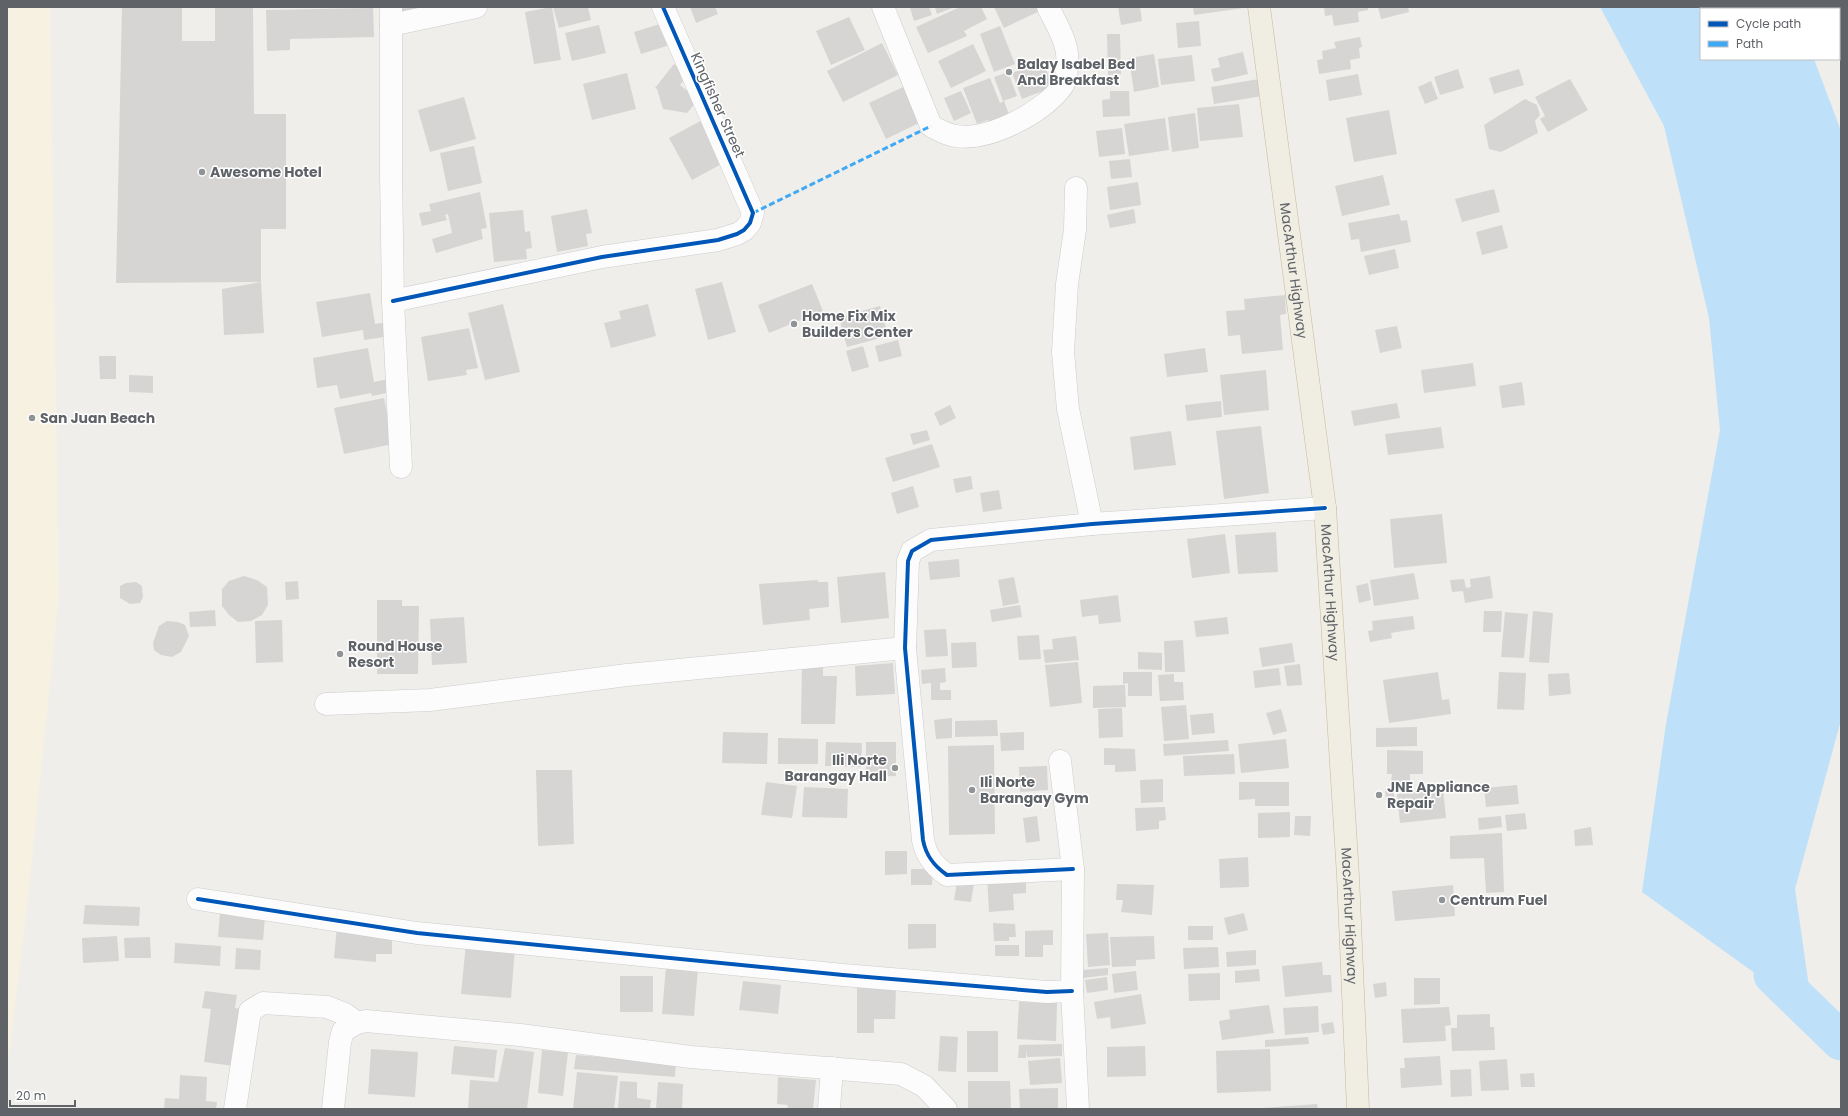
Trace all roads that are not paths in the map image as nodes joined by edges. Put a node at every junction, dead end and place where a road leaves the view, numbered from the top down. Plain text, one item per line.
1 (476, 7) edge
2 (663, 7) edge
3 (883, 7) edge
4 (1048, 7) edge
5 (1259, 7) edge
6 (391, 16) edge
7 (1076, 188) dead end
8 (393, 301) junction
9 (401, 467) dead end
10 (1325, 508) junction
11 (1092, 524) junction
12 (905, 648) junction
13 (326, 704) dead end
14 (1060, 761) dead end
15 (1073, 869) junction
16 (198, 899) dead end
17 (1072, 990) junction
18 (357, 1023) junction
19 (832, 1068) junction
20 (235, 1109) edge
21 (333, 1109) edge
22 (829, 1109) edge
23 (946, 1109) edge
24 (1078, 1109) edge
25 (1358, 1109) edge

1 - 6 street
2 - 8 street, Kingfisher Street
3 - 4 street
5 - 10 highway, MacArthur Highway
6 - 8 street
7 - 11 street
8 - 9 street
10 - 11 street
10 - 25 highway, MacArthur Highway
11 - 12 street
12 - 13 street
12 - 15 street
14 - 15 street
15 - 17 street
16 - 17 street
17 - 24 street
18 - 19 street
18 - 20 street
18 - 21 street
19 - 22 street
19 - 23 street

